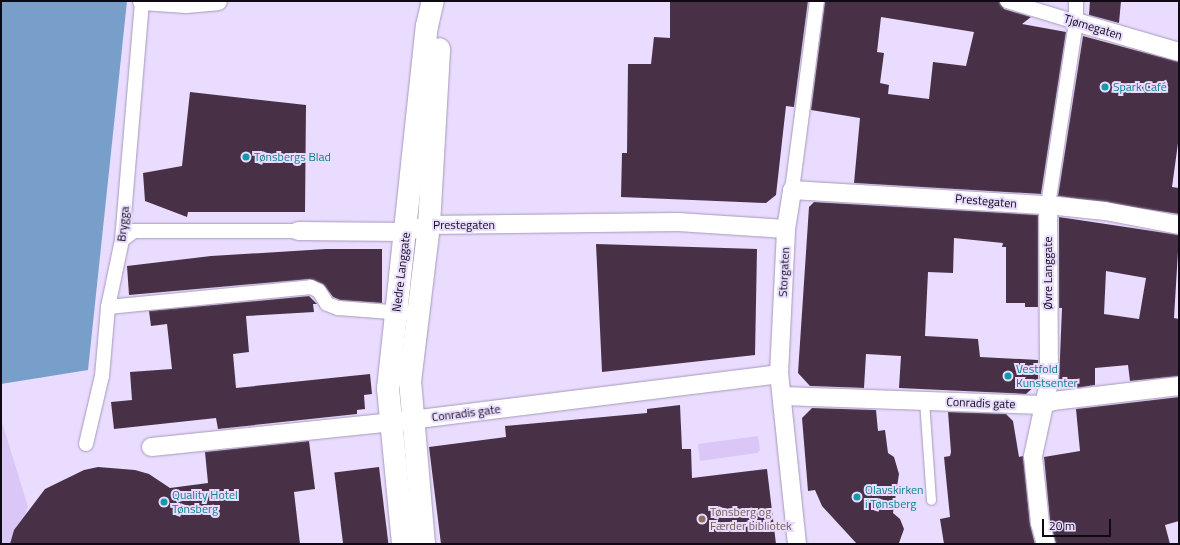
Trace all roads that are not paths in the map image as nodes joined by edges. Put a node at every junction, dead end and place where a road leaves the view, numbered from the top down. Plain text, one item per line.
1 (142, 1) edge
2 (218, 1) edge
3 (433, 1) edge
4 (440, 1) edge
5 (817, 1) edge
6 (1007, 1) edge
7 (1076, 1) edge
8 (1076, 22) junction
9 (1179, 52) edge
10 (792, 190) junction
11 (1048, 205) junction
12 (429, 225) junction
13 (1179, 225) edge
14 (786, 229) junction
15 (298, 231) joint
16 (405, 232) junction
17 (122, 240) junction
18 (108, 307) junction
19 (396, 312) junction
20 (418, 316) junction
21 (779, 374) junction
22 (1179, 386) edge
23 (782, 396) junction
24 (924, 400) junction
25 (1043, 405) junction
26 (411, 420) junction
27 (390, 421) junction
28 (86, 444) dead end
29 (151, 447) dead end
30 (931, 500) dead end
31 (403, 544) edge
32 (424, 544) edge
33 (797, 544) edge
34 (1046, 544) edge

1 - 2 street
1 - 17 street, Brygga
3 - 16 main road, Nedre Langgate
4 - 12 main road, Nedre Langgate
5 - 10 street, Storgaten
6 - 8 street, Tjømegaten
7 - 8 street, Øvre Langgate
8 - 9 street, Tjømegaten
8 - 11 street, Øvre Langgate
10 - 11 street, Prestegaten
10 - 14 street, Storgaten
11 - 13 street, Prestegaten
11 - 25 street, Øvre Langgate
12 - 14 street, Prestegaten
12 - 16 street, Prestegaten
12 - 20 main road, Nedre Langgate
14 - 21 street, Storgaten
15 - 16 street, Prestegaten
15 - 17 street, Prestegaten
16 - 19 main road, Nedre Langgate
17 - 18 street, Brygga
18 - 19 street
18 - 28 street, Brygga
19 - 20 street
19 - 27 main road, Nedre Langgate
20 - 26 main road, Nedre Langgate
21 - 23 street, Storgaten
21 - 26 street, Conradis gate
22 - 25 street, Conradis gate
23 - 24 street, Conradis gate
23 - 33 street, Storgaten
24 - 25 street, Conradis gate
24 - 30 lane
25 - 34 street, Øvre Langgate
26 - 27 street, Conradis gate
26 - 32 main road, Nedre Langgate
27 - 29 street, Conradis gate
27 - 31 main road, Nedre Langgate

